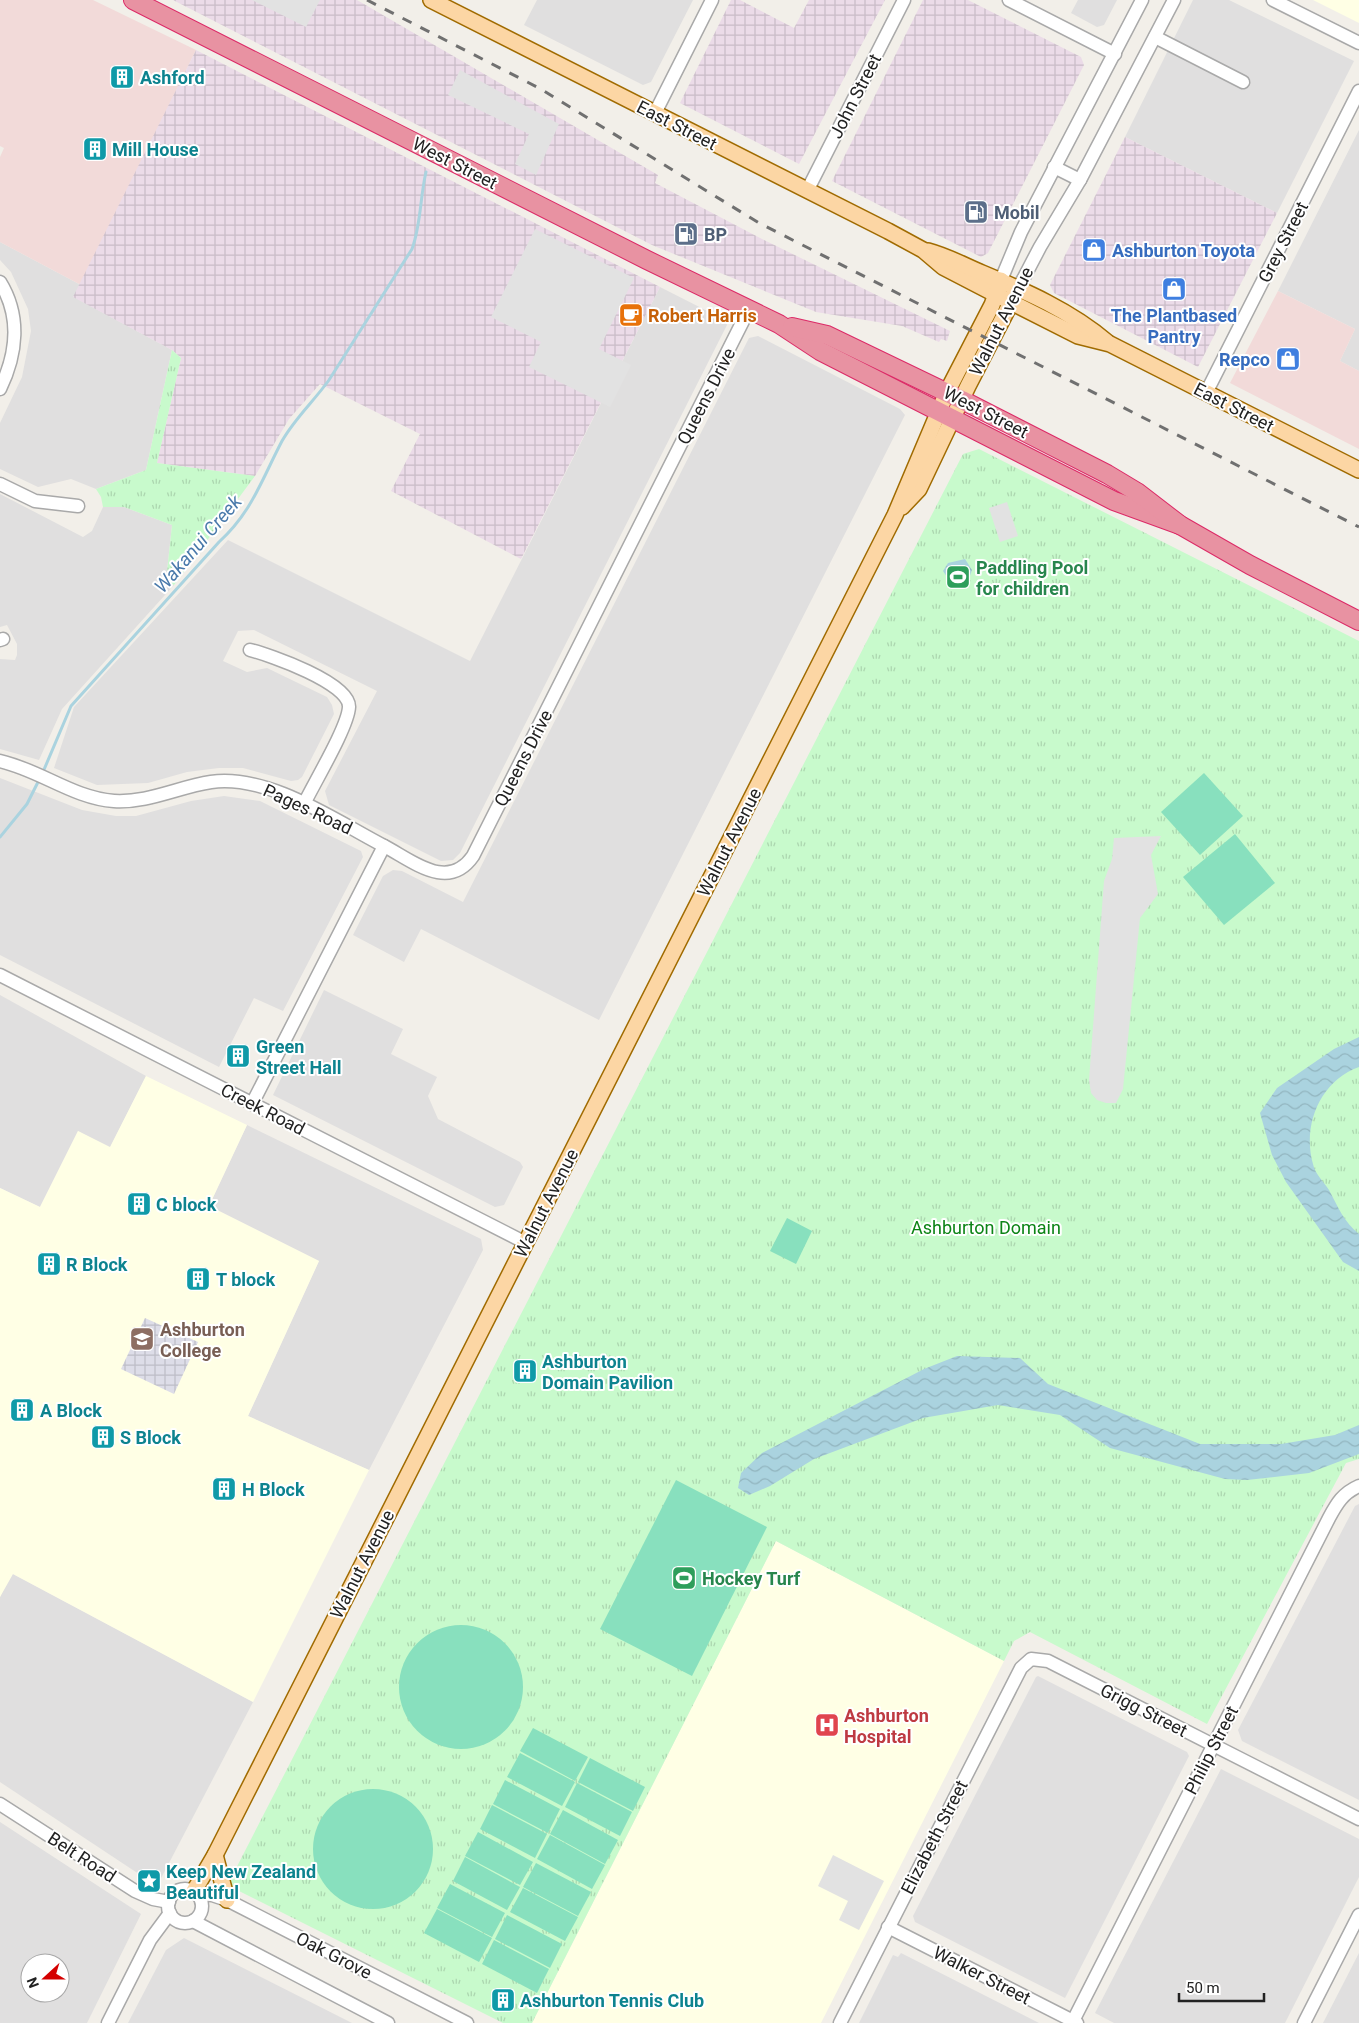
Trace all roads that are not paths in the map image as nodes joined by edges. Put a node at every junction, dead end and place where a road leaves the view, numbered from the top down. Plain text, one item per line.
1 (133, 0) edge
2 (431, 0) edge
3 (712, 0) edge
4 (904, 0) edge
5 (1009, 0) edge
6 (1142, 0) edge
7 (1174, 0) edge
8 (1273, 0) edge
9 (1155, 37) junction
10 (1359, 44) edge
11 (1115, 54) junction
12 (1243, 82) dead end
13 (1359, 91) edge
14 (654, 113) junction
15 (1054, 167) junction
16 (1080, 180) junction
17 (807, 191) junction
18 (923, 250) junction
19 (1001, 280) junction
20 (0, 282) edge
21 (997, 295) junction
22 (1014, 295) junction
23 (749, 309) junction
24 (779, 324) junction
25 (0, 389) edge
26 (1206, 393) junction
27 (955, 396) junction
28 (947, 416) junction
29 (1359, 470) edge
30 (0, 484) edge
31 (78, 506) dead end
32 (1180, 526) junction
33 (1359, 621) edge
34 (250, 650) dead end
35 (0, 761) edge
36 (304, 804) junction
37 (384, 846) junction
38 (0, 975) edge
39 (252, 1104) junction
40 (526, 1243) junction
41 (1359, 1486) edge
42 (1035, 1658) joint
43 (1214, 1745) junction
44 (0, 1804) edge
45 (1359, 1819) edge
46 (215, 1855) junction
47 (196, 1892) junction
48 (227, 1900) junction
49 (169, 1907) junction
50 (1359, 1915) edge
51 (193, 1921) junction
52 (888, 1926) junction
53 (1074, 2022) edge
54 (108, 2023) edge
55 (388, 2023) edge
56 (467, 2023) edge
57 (840, 2023) edge
58 (1304, 2023) edge

1 - 23 highway, West Street
2 - 14 main road, East Street
3 - 14 street
4 - 17 street, John Street
5 - 11 street
6 - 11 street, Walnut Avenue
7 - 9 street, Walnut Avenue
8 - 10 street
9 - 12 street
9 - 16 street, Walnut Avenue
11 - 15 street, Walnut Avenue
13 - 26 street, Grey Street
14 - 17 main road, East Street
15 - 16 street
15 - 19 street, Walnut Avenue
16 - 22 street, Walnut Avenue
17 - 18 main road, East Street
18 - 19 main road, East Street
18 - 21 main road, East Street
19 - 21 main road, Walnut Avenue
19 - 22 main road, East Street
20 - 25 street
21 - 22 main road, East Street
21 - 27 main road, Walnut Avenue
22 - 26 main road, East Street
22 - 27 main road, Walnut Avenue
23 - 24 highway, West Street
23 - 37 street, Queens Drive
24 - 27 highway, West Street
24 - 28 highway, West Street
26 - 29 main road, East Street
27 - 28 main road, Walnut Avenue
27 - 32 highway, West Street
28 - 32 highway, West Street
28 - 40 main road, Walnut Avenue
30 - 31 street
32 - 33 highway, West Street
34 - 36 street
35 - 36 street, Pages Road
36 - 37 street, Pages Road
37 - 39 street
38 - 39 street, Creek Road
39 - 40 street, Creek Road
40 - 46 main road, Walnut Avenue
41 - 43 street, Philip Street
42 - 43 street, Grigg Street
42 - 52 street, Elizabeth Street
43 - 45 street, Grigg Street
43 - 53 street, Philip Street
44 - 49 street, Belt Road
46 - 47 main road, Walnut Avenue
46 - 48 main road
47 - 48 street, Oak Grove
47 - 49 street
47 - 51 street
48 - 56 street, Oak Grove
49 - 51 street
49 - 54 street
50 - 58 street
51 - 55 street, Oak Grove
52 - 53 street, Walker Street
52 - 57 street, Elizabeth Street

